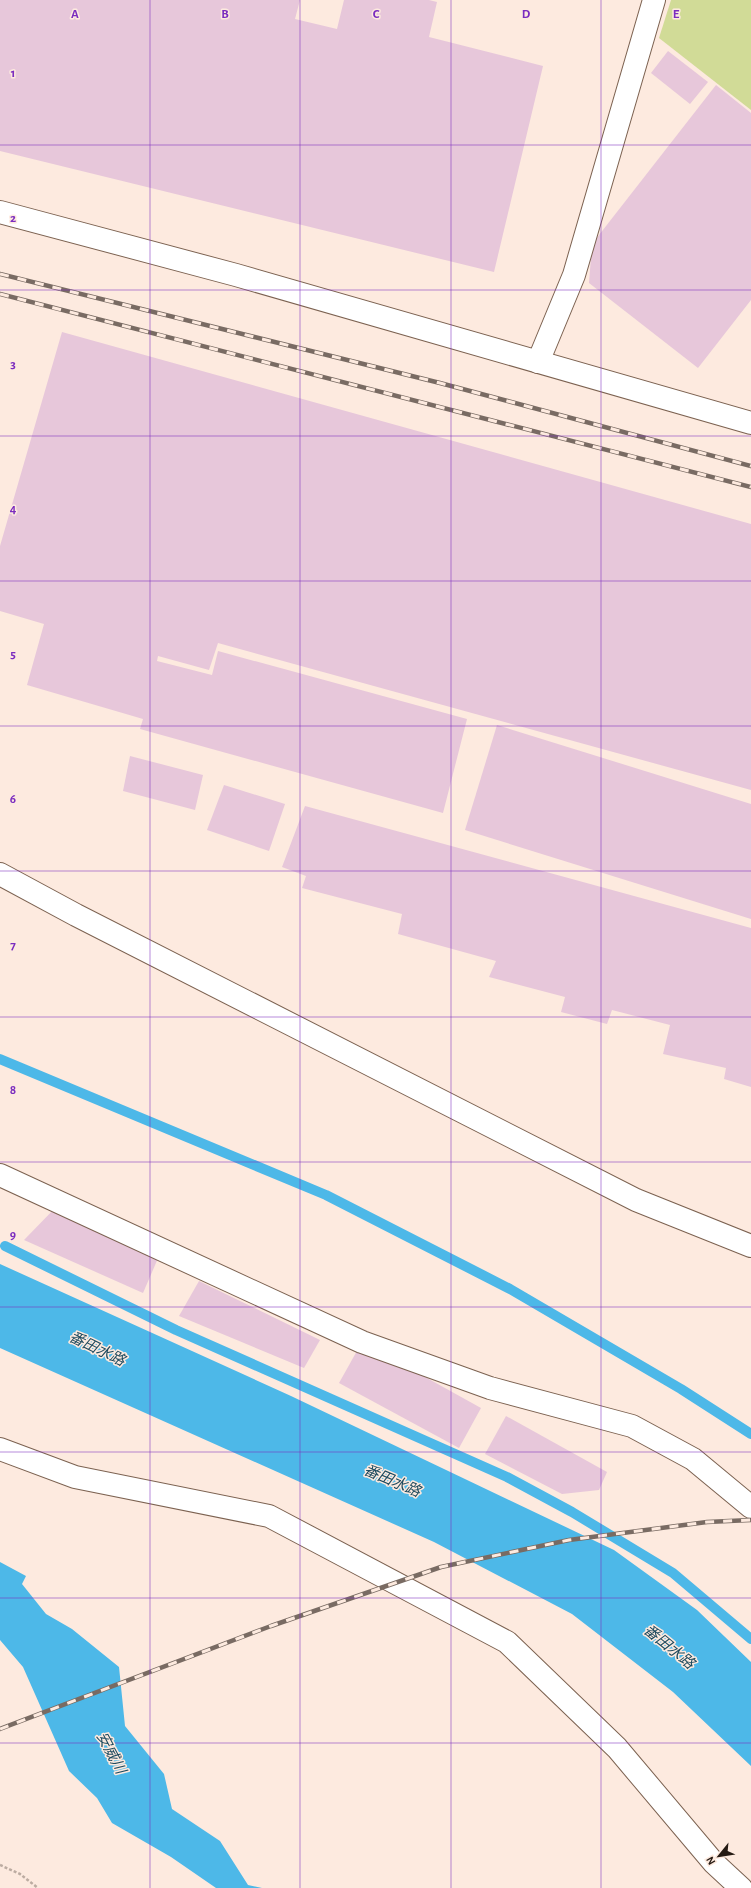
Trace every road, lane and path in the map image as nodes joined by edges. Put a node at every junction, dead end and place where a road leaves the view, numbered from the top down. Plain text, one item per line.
1 (654, 0) edge
2 (0, 212) edge
3 (538, 362) junction
4 (751, 423) edge
5 (0, 874) edge
6 (0, 1175) edge
7 (751, 1246) edge
8 (0, 1449) edge
9 (751, 1507) edge
10 (0, 1865) edge
11 (38, 1888) edge
12 (741, 1888) edge

1 - 3 street
2 - 3 street
3 - 4 street
5 - 7 street
6 - 9 street
8 - 12 street
10 - 11 path

